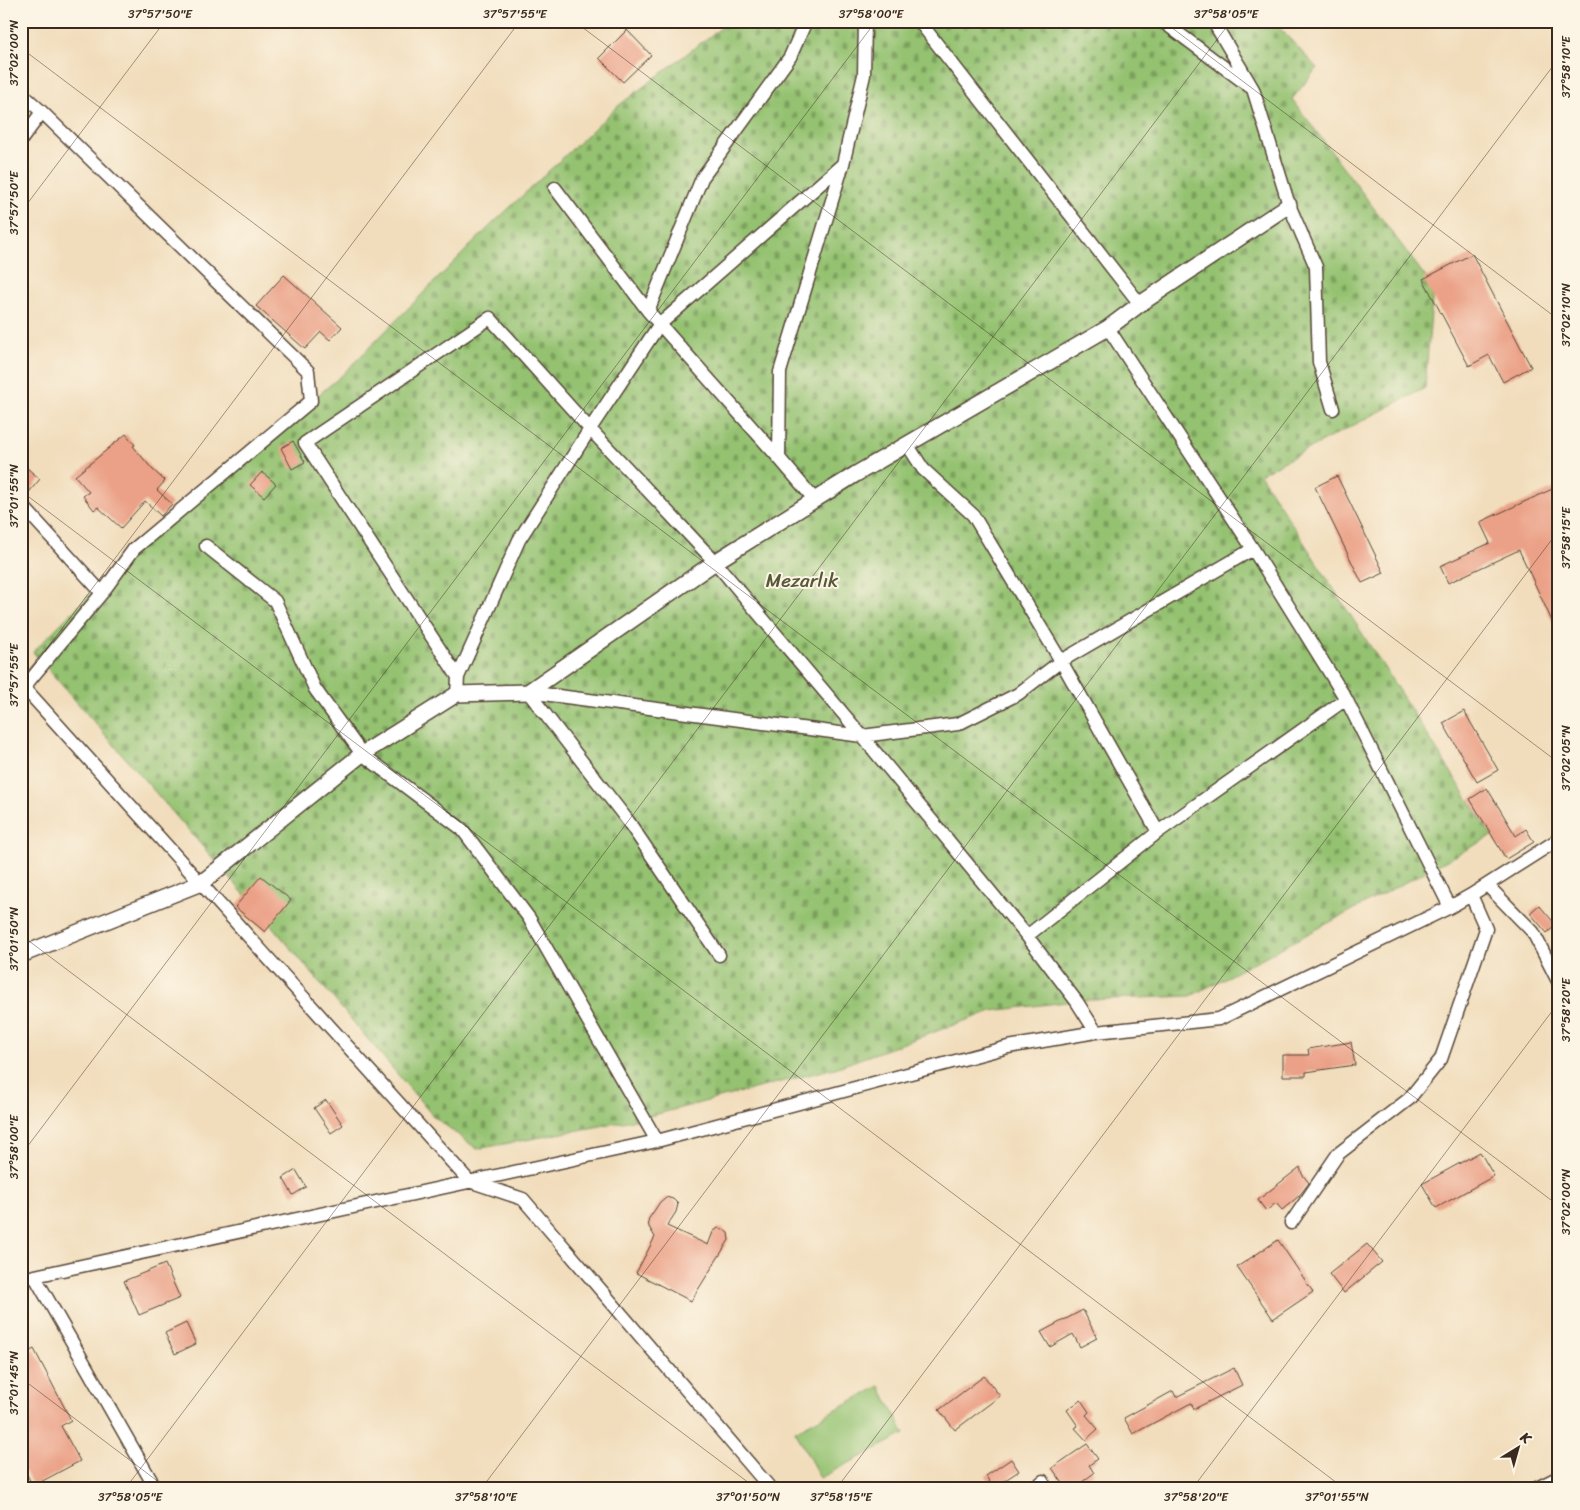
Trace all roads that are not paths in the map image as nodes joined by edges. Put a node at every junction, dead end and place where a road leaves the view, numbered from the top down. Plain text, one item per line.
1 (806, 21) edge
2 (865, 21) edge
3 (919, 21) edge
4 (1162, 21) edge
5 (1213, 21) edge
6 (1254, 89) junction
7 (21, 93) edge
8 (42, 112) junction
9 (21, 140) edge
10 (843, 164) junction
11 (555, 188) dead end
12 (1289, 205) junction
13 (1140, 304) junction
14 (648, 311) junction
15 (659, 325) junction
16 (1108, 328) junction
17 (1334, 409) dead end
18 (590, 429) junction
19 (907, 444) junction
20 (779, 458) junction
21 (815, 500) junction
22 (21, 504) edge
23 (206, 546) dead end
24 (1253, 549) junction
25 (715, 562) junction
26 (102, 593) junction
27 (1061, 661) junction
28 (458, 677) junction
29 (23, 685) edge
30 (528, 692) junction
31 (457, 694) junction
32 (1346, 699) junction
33 (862, 736) junction
34 (362, 754) junction
35 (1158, 832) junction
36 (1559, 838) edge
37 (201, 883) junction
38 (1486, 884) junction
39 (1471, 895) junction
40 (1450, 907) junction
41 (1027, 936) junction
42 (719, 954) dead end
43 (21, 955) edge
44 (1559, 983) edge
45 (1096, 1032) junction
46 (657, 1141) junction
47 (469, 1181) junction
48 (1291, 1223) dead end
49 (35, 1276) junction
50 (21, 1279) edge
51 (1559, 1477) edge
52 (156, 1489) edge
53 (771, 1489) edge
54 (1534, 1489) edge

1 - 14 street
2 - 10 street
3 - 13 street
4 - 6 street
5 - 6 street
6 - 12 street
7 - 8 street
8 - 9 street
8 - 26 street
10 - 15 street
10 - 20 street
11 - 14 street
12 - 13 street
12 - 17 street
13 - 16 street
14 - 15 street
15 - 18 street
15 - 20 street
16 - 19 street
16 - 24 street
18 - 25 street
18 - 28 street
18 - 28 street
19 - 21 street
19 - 27 street
20 - 21 street
21 - 25 street
22 - 26 street
23 - 34 street
24 - 27 street
24 - 32 street
25 - 30 street
25 - 33 street
26 - 29 street
27 - 33 street
27 - 35 street
28 - 31 street
29 - 37 street
30 - 31 street
30 - 33 street
30 - 42 street
31 - 34 street
32 - 35 street
32 - 40 street
33 - 41 street
34 - 37 street
34 - 46 street
35 - 41 street
36 - 38 street
37 - 43 street
37 - 47 street
38 - 39 street
38 - 44 street
39 - 40 street
39 - 48 street
40 - 45 street
41 - 45 street
45 - 46 street
46 - 47 street
47 - 49 street
47 - 53 street
49 - 50 street
49 - 52 street
51 - 54 street

